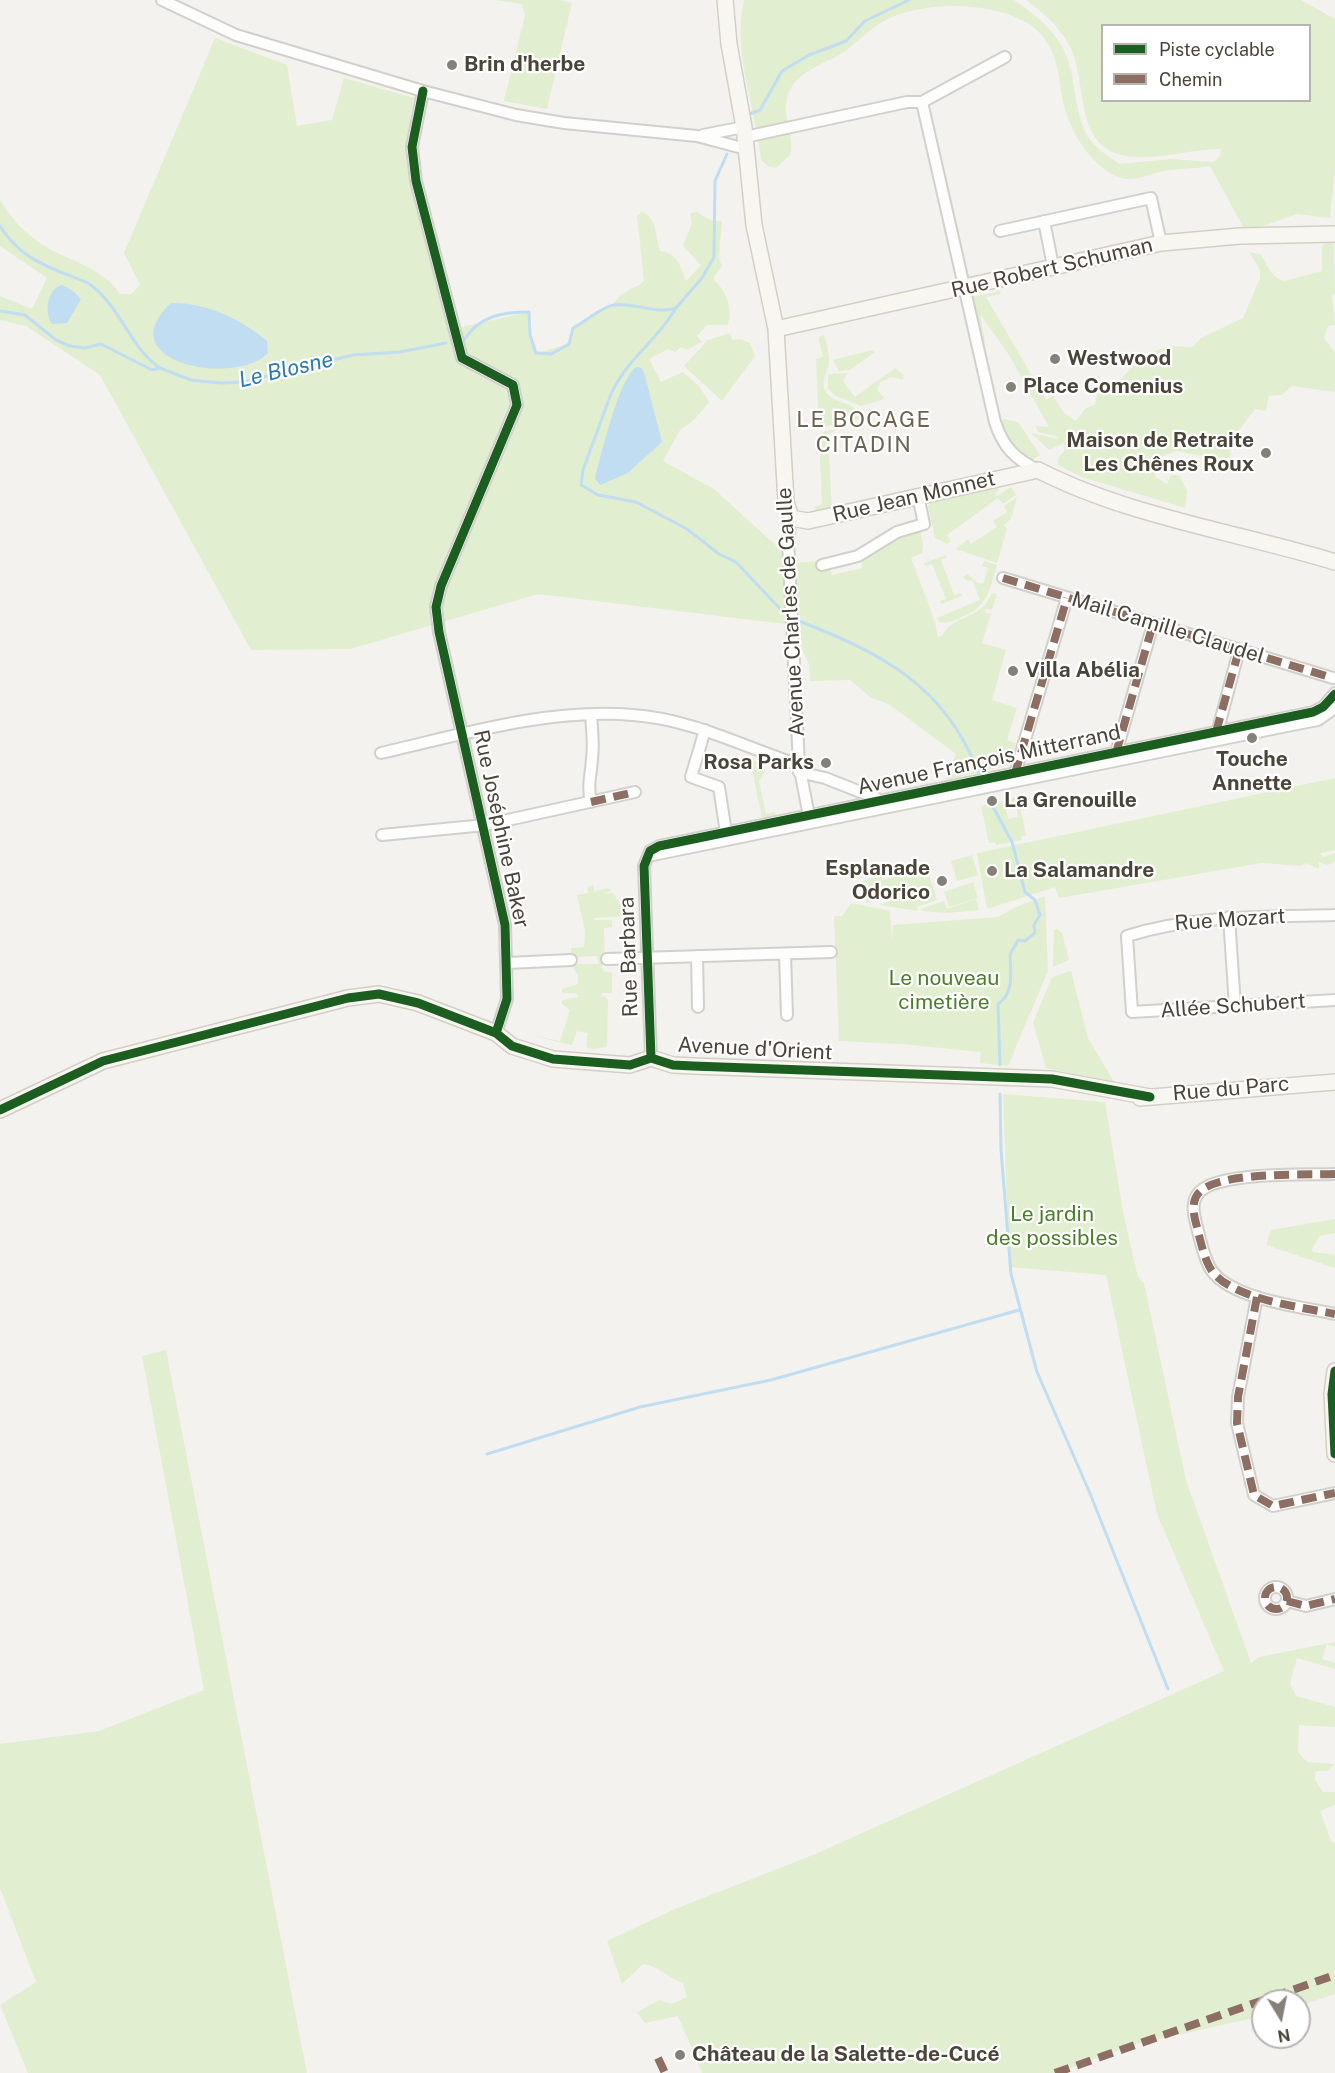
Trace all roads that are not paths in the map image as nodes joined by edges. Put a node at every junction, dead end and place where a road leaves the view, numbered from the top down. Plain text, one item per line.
1 (162, 0) edge
2 (725, 0) edge
3 (1005, 57) dead end
4 (423, 91) junction
5 (922, 102) junction
6 (697, 136) junction
7 (745, 138) junction
8 (1044, 221) junction
9 (1000, 231) dead end
10 (1333, 234) edge
11 (1161, 243) junction
12 (1053, 266) junction
13 (964, 288) junction
14 (776, 329) junction
15 (1038, 470) junction
16 (918, 496) junction
17 (791, 518) junction
18 (1335, 562) edge
19 (822, 565) dead end
20 (1003, 578) dead end
21 (1067, 598) junction
22 (1154, 624) junction
23 (1239, 650) junction
24 (1334, 677) edge
25 (1335, 694) edge
26 (1335, 708) edge
27 (591, 715) junction
28 (705, 730) junction
29 (463, 734) junction
30 (1216, 736) junction
31 (381, 753) dead end
32 (1117, 757) junction
33 (799, 769) junction
34 (1018, 777) junction
35 (635, 792) dead end
36 (591, 802) junction
37 (883, 805) junction
38 (812, 820) junction
39 (484, 825) junction
40 (382, 835) dead end
41 (727, 837) junction
42 (648, 856) joint
43 (1335, 915) edge
44 (1229, 917) junction
45 (831, 952) dead end
46 (785, 954) junction
47 (697, 956) junction
48 (646, 958) junction
49 (607, 959) dead end
50 (571, 960) dead end
51 (507, 963) junction
52 (1335, 1000) edge
53 (1235, 1006) junction
54 (698, 1007) dead end
55 (1132, 1012) joint
56 (787, 1015) dead end
57 (496, 1033) junction
58 (651, 1059) junction
59 (1335, 1070) edge
60 (1032, 1080) joint
61 (1313, 1082) junction
62 (1335, 1082) edge
63 (0, 1110) edge
64 (1335, 1174) edge
65 (1257, 1297) junction
66 (1335, 1314) edge
67 (1335, 1371) edge
68 (1335, 1454) edge
69 (1335, 1493) edge
70 (1335, 1599) edge
71 (1287, 1601) dead end

1 - 4 street
2 - 7 street, Avenue Charles de Gaulle
3 - 5 street
4 - 6 street
4 - 29 street, Rue Joséphine Baker
5 - 7 street
5 - 13 street
6 - 7 street
6 - 7 street
7 - 14 street, Avenue Charles de Gaulle
8 - 9 street
8 - 11 street
8 - 12 street
10 - 11 street, Rue Robert Schuman
11 - 12 street, Rue Robert Schuman
12 - 13 street, Rue Robert Schuman
13 - 14 street, Rue Robert Schuman
13 - 15 street
14 - 17 street, Avenue Charles de Gaulle
15 - 16 street, Rue Jean Monnet
15 - 18 street
16 - 17 street, Rue Jean Monnet
16 - 19 street
17 - 33 street, Avenue Charles de Gaulle
20 - 21 street, Mail Camille Claudel
21 - 22 street, Mail Camille Claudel
21 - 34 street
22 - 23 street, Mail Camille Claudel
22 - 32 street
23 - 24 street, Mail Camille Claudel
23 - 30 street
24 - 25 street
25 - 30 street, Avenue François Mitterrand
26 - 30 street, Avenue François Mitterrand
27 - 28 street
27 - 29 street
27 - 36 street
28 - 33 street
28 - 41 street
29 - 31 street
29 - 39 street, Rue Joséphine Baker
30 - 32 street, Avenue François Mitterrand
32 - 34 street, Avenue François Mitterrand
33 - 37 street
33 - 38 street, Avenue Charles de Gaulle
34 - 37 street, Avenue François Mitterrand
35 - 36 street
36 - 39 street
37 - 38 street, Avenue François Mitterrand
38 - 41 street, Avenue François Mitterrand
39 - 40 street
39 - 51 street, Rue Joséphine Baker
41 - 42 street, Avenue François Mitterrand
42 - 48 street, Rue Barbara
43 - 44 street, Rue Mozart
44 - 53 street
44 - 55 street, Rue Mozart
45 - 46 street
46 - 47 street
46 - 56 street
47 - 48 street
47 - 54 street
48 - 49 street
48 - 58 street, Rue Barbara
50 - 51 street
51 - 57 street, Rue Joséphine Baker
52 - 53 street, Allée Schubert
53 - 55 street, Allée Schubert
57 - 58 street, Avenue d'Orient
57 - 63 street, Avenue d'Orient
58 - 60 street, Avenue d'Orient
59 - 61 street, Rue du Parc
60 - 61 street, Rue du Parc
61 - 62 street, Rue du Parc
64 - 65 street
65 - 66 street
65 - 69 street
67 - 68 street
70 - 71 street

